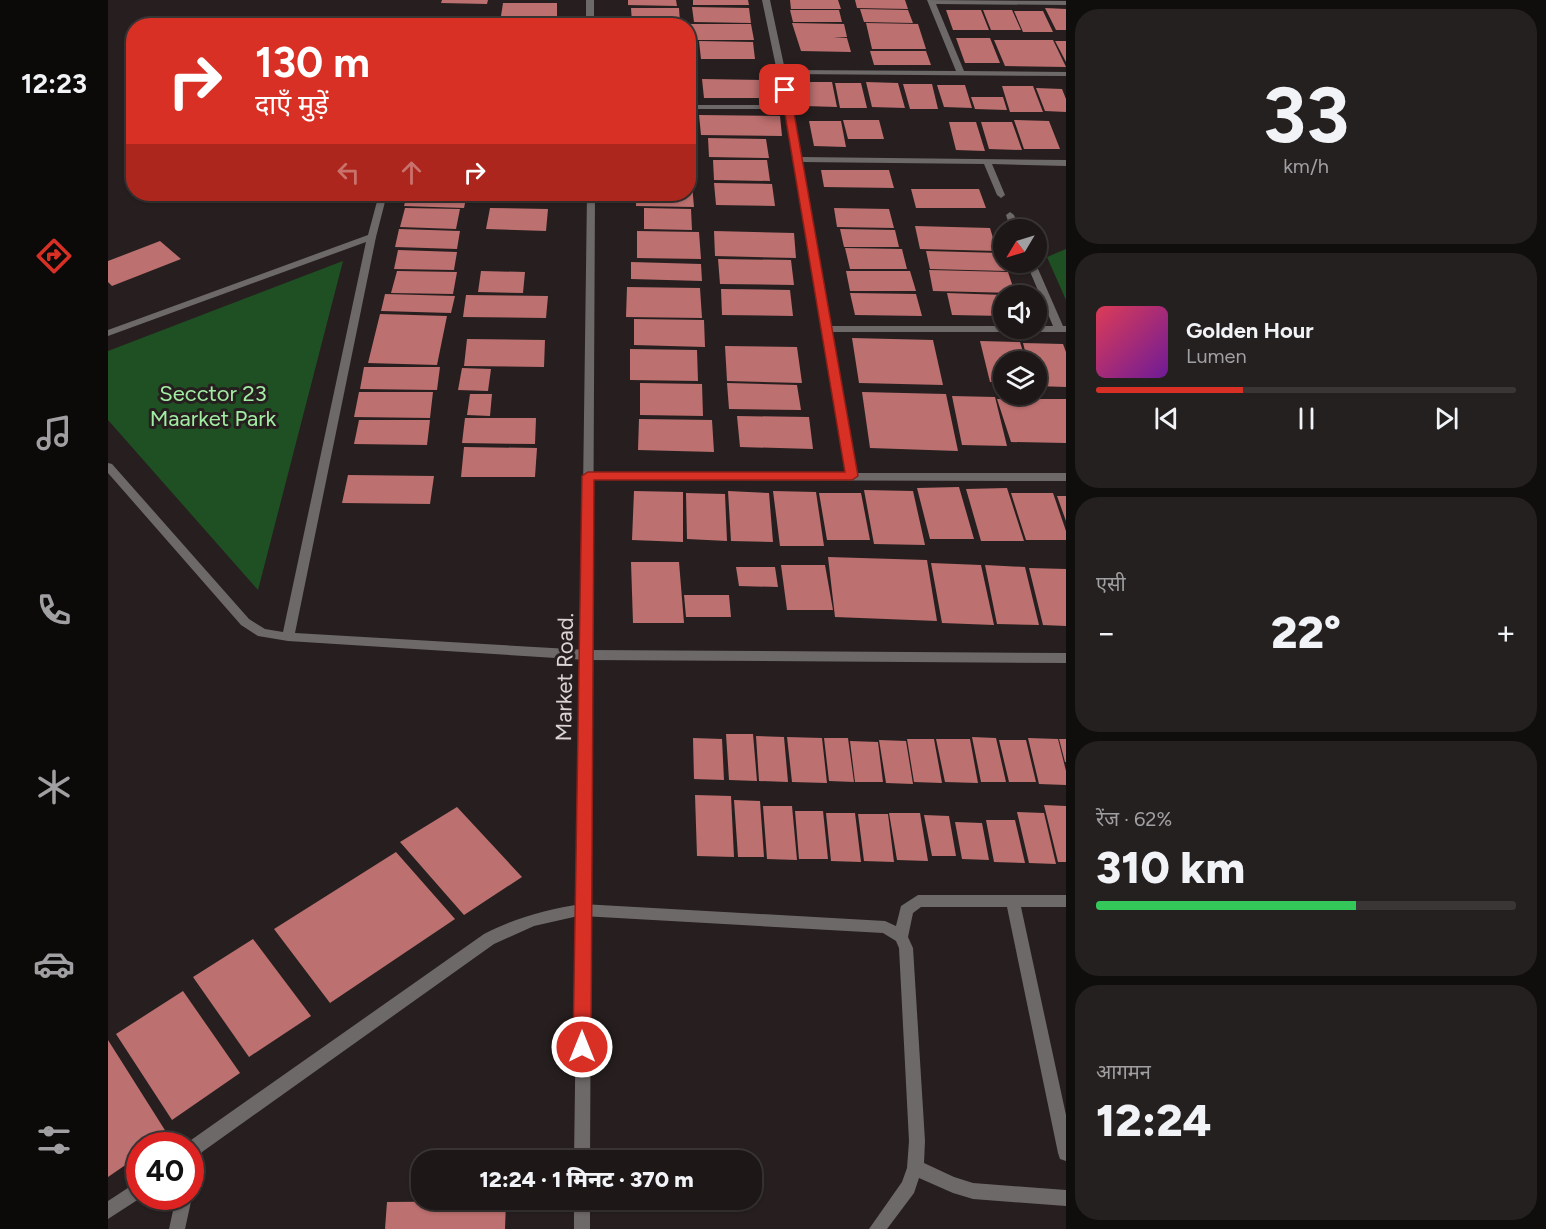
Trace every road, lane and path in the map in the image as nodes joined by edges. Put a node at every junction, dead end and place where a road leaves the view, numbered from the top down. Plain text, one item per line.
1 (590, 0) edge
2 (766, 0) edge
3 (932, 1) edge
4 (1066, 3) edge
5 (590, 18) edge
6 (782, 72) junction
7 (961, 73) junction
8 (1066, 74) edge
9 (696, 107) edge
10 (788, 107) junction
11 (797, 159) junction
12 (987, 162) junction
13 (1066, 163) edge
14 (1001, 195) dead end
15 (381, 201) edge
16 (591, 201) edge
17 (1010, 215) dead end
18 (1012, 219) edge
19 (372, 237) junction
20 (1035, 273) edge
21 (826, 329) junction
22 (1062, 329) edge
23 (108, 333) edge
24 (108, 466) edge
25 (588, 476) junction
26 (852, 476) junction
27 (1066, 477) edge
28 (288, 637) junction
29 (587, 655) junction
30 (1066, 658) edge
31 (1013, 901) junction
32 (1066, 901) edge
33 (582, 910) junction
34 (901, 937) junction
35 (204, 1141) edge
36 (582, 1150) edge
37 (1066, 1153) edge
38 (915, 1168) junction
39 (126, 1198) edge
40 (1066, 1198) edge
41 (181, 1210) edge
42 (582, 1210) edge
43 (108, 1211) edge
44 (177, 1229) edge
45 (582, 1229) edge
46 (877, 1229) edge

1 - 5 street
2 - 6 street
3 - 4 street
3 - 7 street
6 - 7 street
6 - 10 street
7 - 8 street
9 - 10 street
10 - 11 street
11 - 12 street
11 - 21 street
12 - 13 street
12 - 14 street
15 - 19 street
16 - 25 street, Market Road.
17 - 18 street
19 - 23 street
19 - 28 street
20 - 22 street
21 - 22 street
21 - 26 street
24 - 28 street
25 - 26 street
25 - 29 street, Market Road.
26 - 27 street
28 - 29 street
29 - 30 street
29 - 33 street, Market Road.
31 - 32 street
31 - 34 street
31 - 37 street
33 - 34 street
33 - 35 street
33 - 36 street, Market Road.
34 - 38 street
38 - 40 street
38 - 46 street
39 - 43 street
41 - 44 street
42 - 45 street

